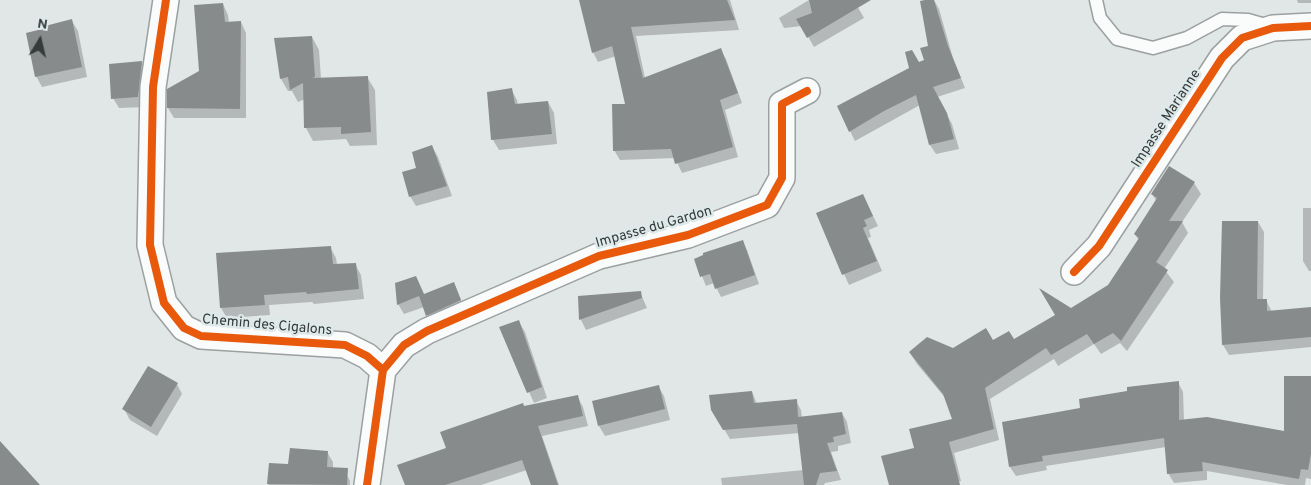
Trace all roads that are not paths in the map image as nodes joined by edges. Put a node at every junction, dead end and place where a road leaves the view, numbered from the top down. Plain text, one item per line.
1 (166, 0) edge
2 (1096, 0) edge
3 (1311, 26) edge
4 (1273, 28) junction
5 (807, 91) dead end
6 (1074, 272) dead end
7 (383, 370) junction
8 (367, 485) edge

1 - 7 street, Chemin des Cigalons
2 - 4 lane
3 - 4 street, Impasse Marianne
4 - 6 street, Impasse Marianne
5 - 7 street, Impasse du Gardon
7 - 8 street

